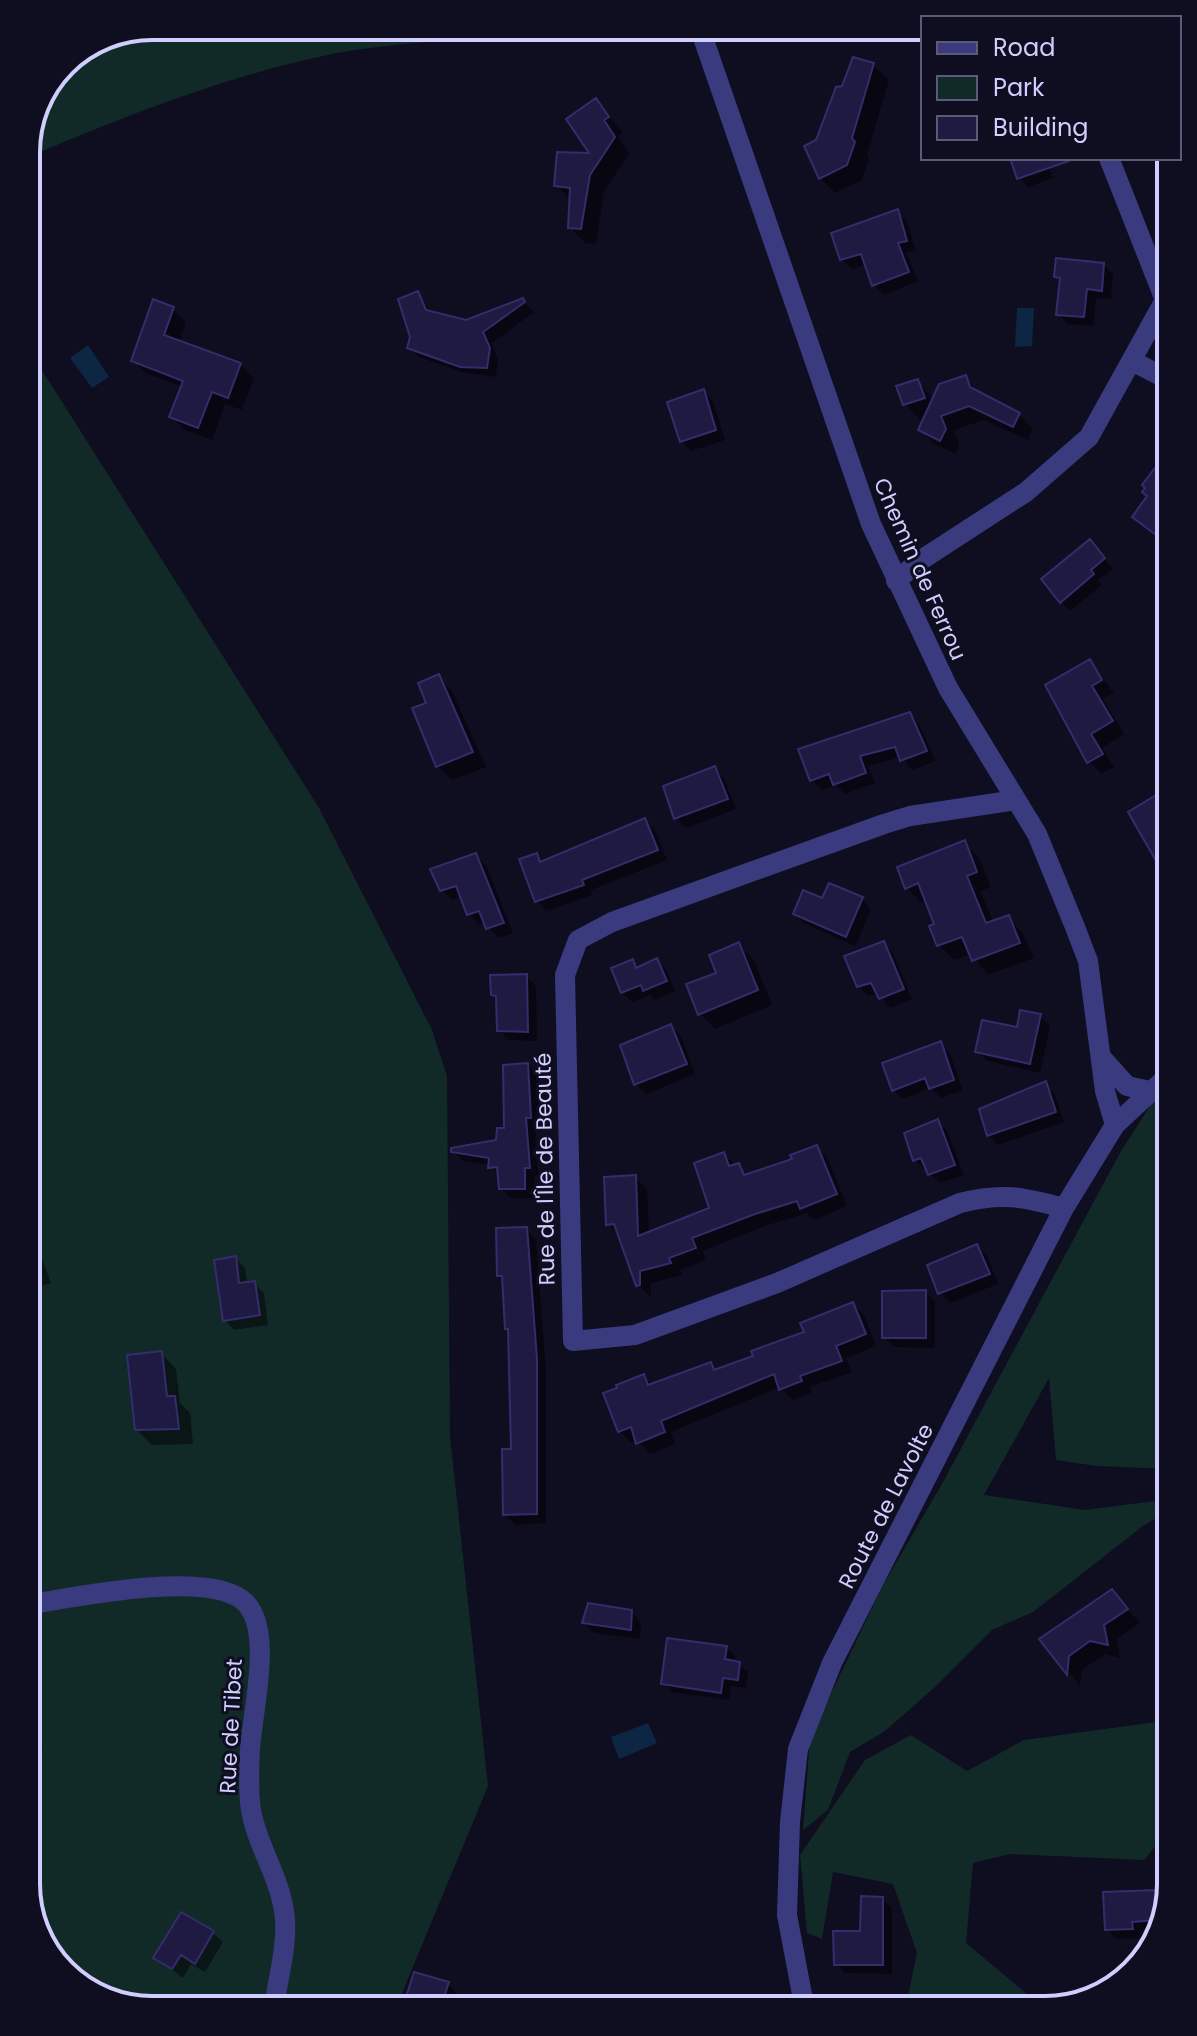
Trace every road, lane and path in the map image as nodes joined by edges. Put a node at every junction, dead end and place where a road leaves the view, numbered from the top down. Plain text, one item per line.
1 (704, 40) edge
2 (1110, 160) edge
3 (1157, 269) edge
4 (1157, 314) edge
5 (1132, 361) junction
6 (1157, 374) edge
7 (896, 581) junction
8 (1016, 800) junction
9 (1101, 1057) junction
10 (1157, 1085) edge
11 (1150, 1091) junction
12 (1115, 1125) junction
13 (1064, 1208) junction
14 (40, 1603) edge
15 (276, 1996) edge
16 (802, 1996) edge

1 - 7 street, Chemin de Ferrou
2 - 3 street
4 - 5 street
5 - 6 street
5 - 7 street
7 - 8 street, Chemin de Ferrou
8 - 9 street, Chemin de Ferrou
8 - 13 street, Rue de l'Île de Beauté
9 - 11 street
9 - 12 street, Chemin de Ferrou
10 - 11 street, Route de Lavolte
11 - 12 street, Route de Lavolte
12 - 13 street, Route de Lavolte
13 - 16 street, Route de Lavolte
14 - 15 street, Rue de Tibet

